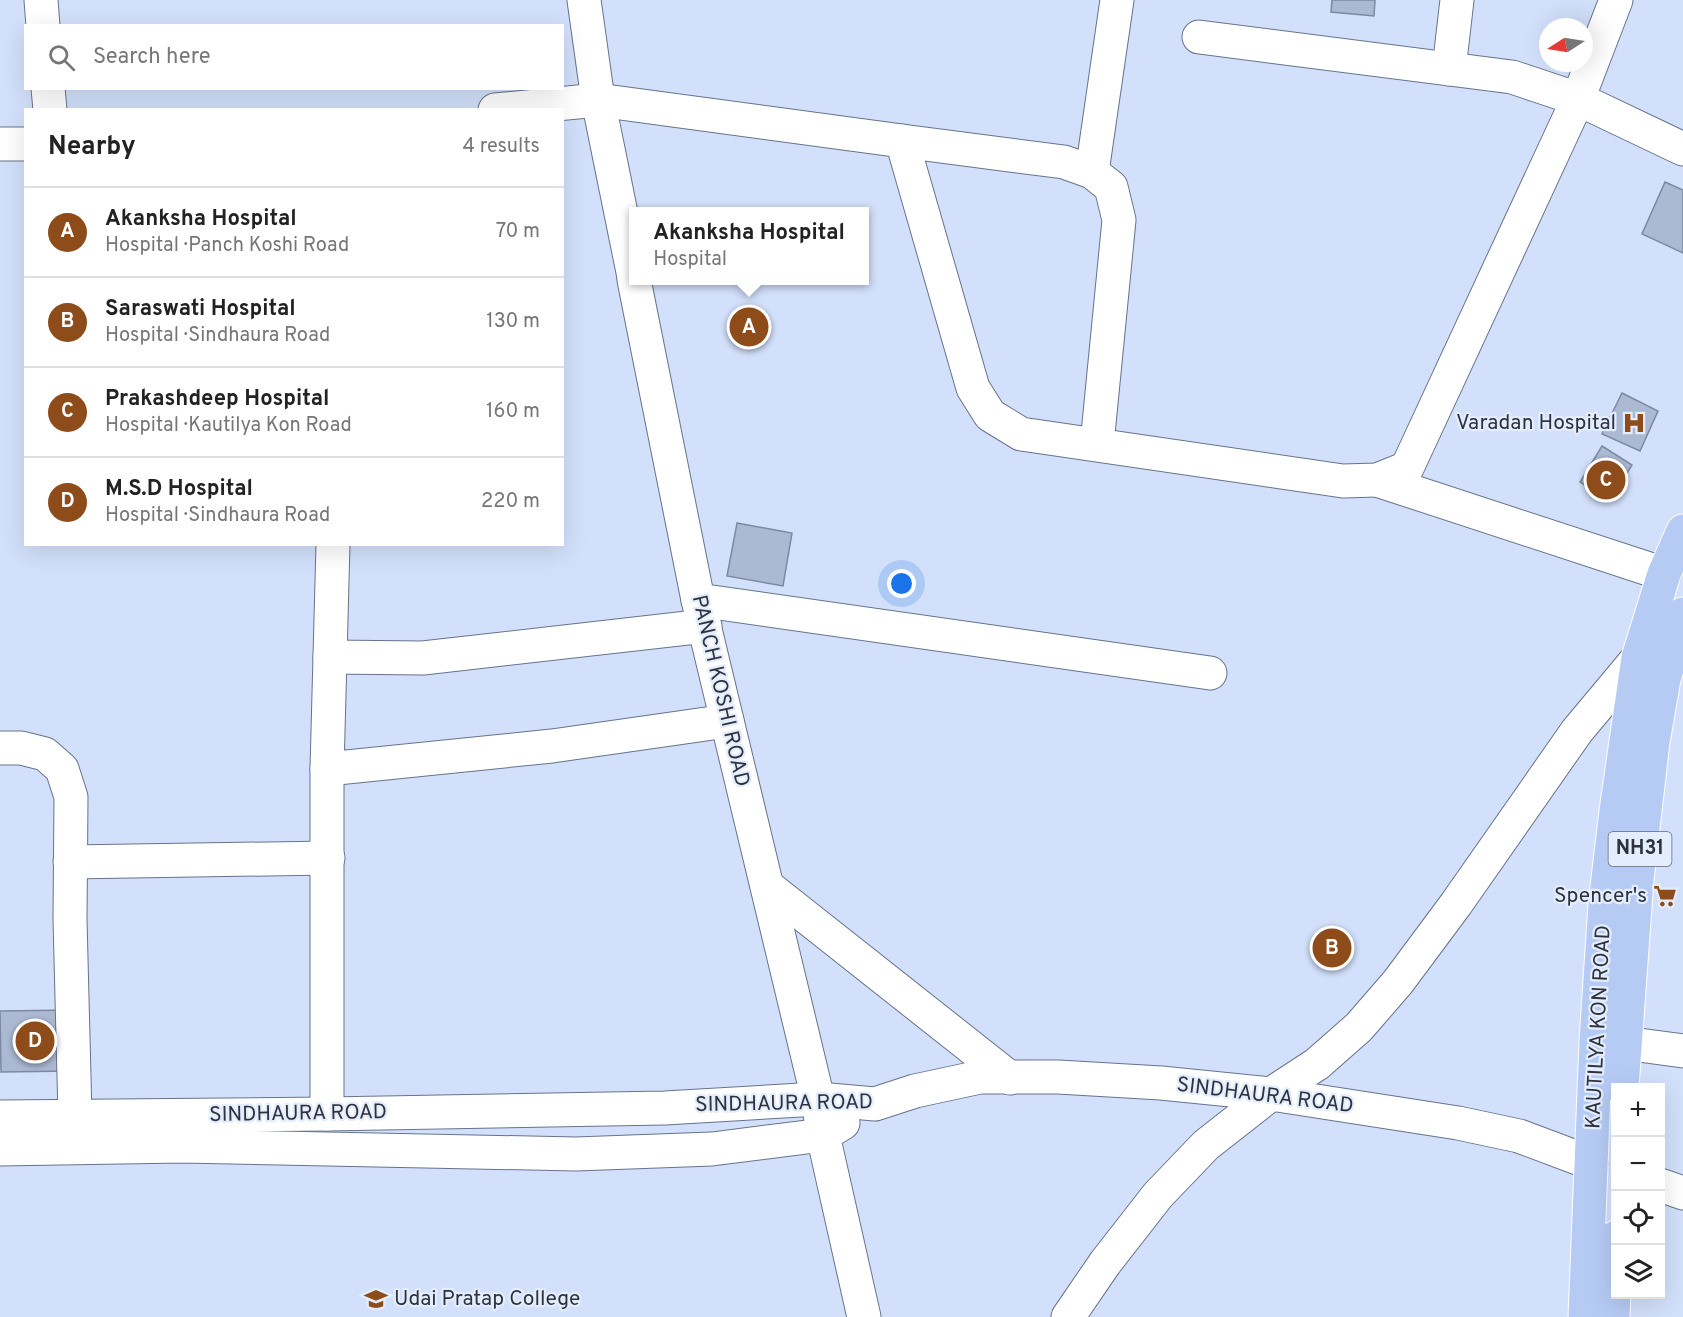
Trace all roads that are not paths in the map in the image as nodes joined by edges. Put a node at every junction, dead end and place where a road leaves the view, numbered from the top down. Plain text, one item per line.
1 (41, 0) edge
2 (584, 0) edge
3 (1117, 0) edge
4 (1457, 0) edge
5 (1616, 0) edge
6 (43, 24) edge
7 (1199, 37) dead end
8 (1449, 69) junction
9 (48, 90) edge
10 (1578, 99) junction
11 (598, 100) junction
12 (50, 108) edge
13 (516, 108) edge
14 (902, 141) junction
15 (0, 144) edge
16 (24, 144) edge
17 (1683, 149) edge
18 (1092, 172) junction
19 (629, 254) edge
20 (635, 285) edge
21 (1097, 444) junction
22 (1377, 480) junction
23 (1683, 531) edge
24 (333, 546) edge
25 (1664, 574) junction
26 (701, 613) junction
27 (1683, 614) edge
28 (330, 657) junction
29 (1638, 658) junction
30 (1210, 673) dead end
31 (728, 721) junction
32 (0, 748) edge
33 (327, 769) junction
34 (328, 858) junction
35 (70, 862) junction
36 (767, 886) junction
37 (1624, 1043) junction
38 (1683, 1051) edge
39 (1010, 1078) junction
40 (1622, 1083) edge
41 (1271, 1094) junction
42 (818, 1099) junction
43 (875, 1104) junction
44 (327, 1114) junction
45 (75, 1116) junction
46 (0, 1117) edge
47 (823, 1135) junction
48 (0, 1149) edge
49 (1591, 1163) junction
50 (1665, 1187) edge
51 (1683, 1193) edge
52 (1616, 1245) edge
53 (864, 1317) edge
54 (1068, 1317) edge
55 (1585, 1317) edge
56 (1613, 1317) edge

1 - 6 street
2 - 11 street, PANCH KOSHI ROAD
3 - 18 street
4 - 8 street
5 - 10 street
7 - 8 street
8 - 10 street
9 - 12 street
10 - 17 street
10 - 22 street
11 - 13 street
11 - 14 street
11 - 19 street, PANCH KOSHI ROAD
14 - 18 street
14 - 21 street
15 - 16 street
18 - 21 street
20 - 26 street, PANCH KOSHI ROAD
21 - 22 street
22 - 25 street
23 - 25 highway, KAUTILYA KON ROAD / NH31
24 - 28 street
25 - 29 highway, KAUTILYA KON ROAD / NH31
26 - 28 street
26 - 30 street
26 - 31 street, PANCH KOSHI ROAD
27 - 37 highway, KAUTILYA KON ROAD / NH31
28 - 33 street
29 - 41 street
29 - 49 highway, KAUTILYA KON ROAD / NH31
31 - 33 street
31 - 36 street, PANCH KOSHI ROAD
32 - 35 street
33 - 34 street
34 - 35 street
34 - 44 street
35 - 45 street
36 - 39 street
36 - 42 street, PANCH KOSHI ROAD
37 - 38 street
37 - 40 highway, KAUTILYA KON ROAD / NH31
39 - 41 street, SINDHAURA ROAD
39 - 43 street, SINDHAURA ROAD
41 - 49 street, SINDHAURA ROAD
41 - 54 street
42 - 43 street, SINDHAURA ROAD
42 - 44 street, SINDHAURA ROAD
42 - 47 street, PANCH KOSHI ROAD
43 - 47 street
44 - 45 street, SINDHAURA ROAD
45 - 46 street, SINDHAURA ROAD
47 - 48 street
47 - 53 street, PANCH KOSHI ROAD
49 - 55 highway, KAUTILYA KON ROAD / NH31
50 - 51 street
52 - 56 highway

